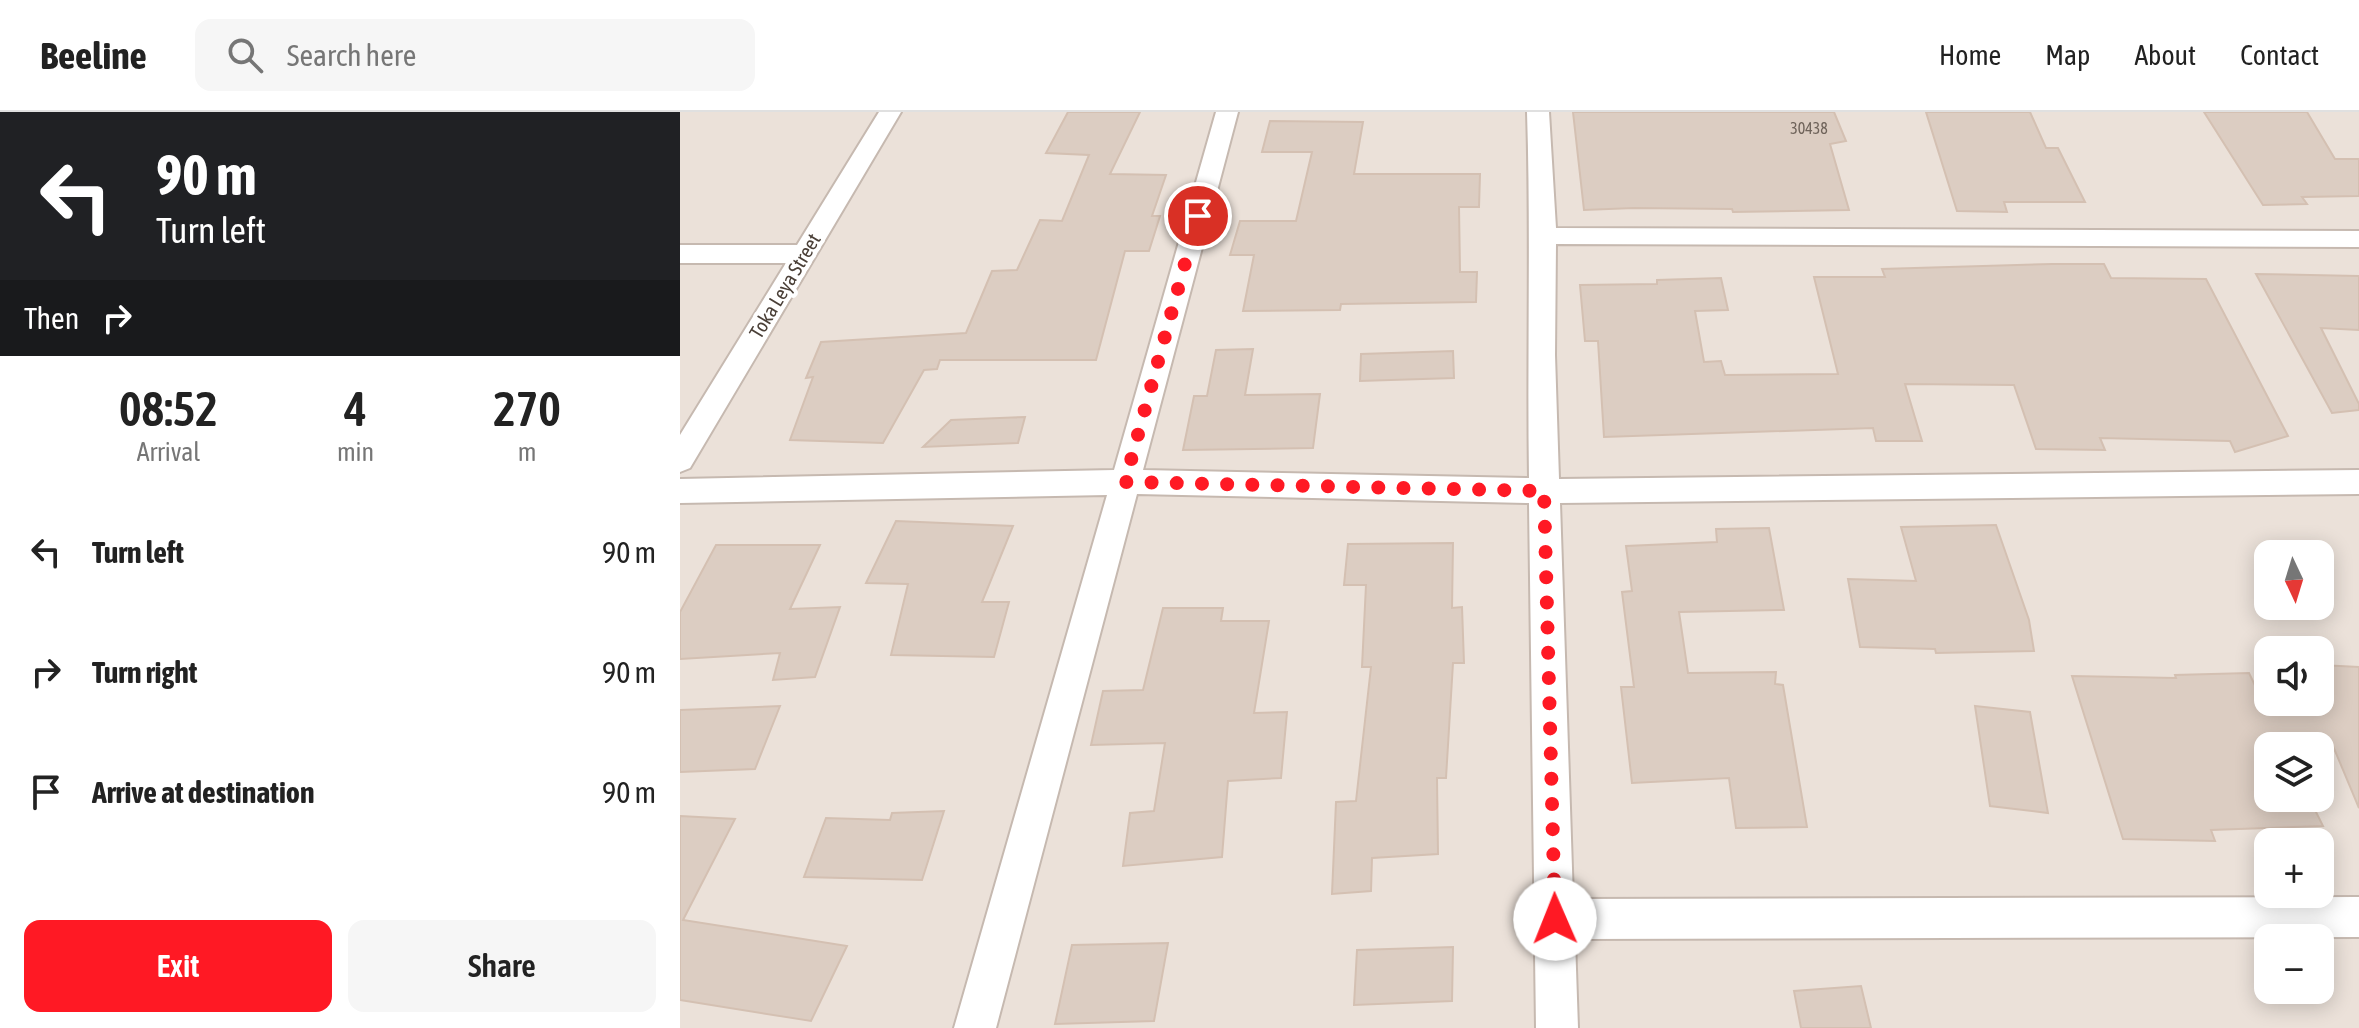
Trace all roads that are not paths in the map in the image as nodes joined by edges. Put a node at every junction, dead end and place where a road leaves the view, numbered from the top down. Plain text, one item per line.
1 (890, 112) edge
2 (1227, 112) edge
3 (1538, 112) edge
4 (1544, 236) junction
5 (2359, 239) edge
6 (680, 254) edge
7 (804, 254) junction
8 (680, 460) edge
9 (1125, 482) junction
10 (2357, 485) edge
11 (680, 491) edge
12 (1544, 491) junction
13 (2359, 917) edge
14 (1555, 919) junction
15 (975, 1028) edge
16 (1557, 1028) edge

1 - 7 street, Toka Leya Street
2 - 9 street
3 - 4 street
4 - 5 street
4 - 12 street
6 - 7 street
7 - 8 street, Toka Leya Street
9 - 11 street
9 - 12 street
9 - 15 street
10 - 12 street
12 - 14 street
13 - 14 street
14 - 16 street

